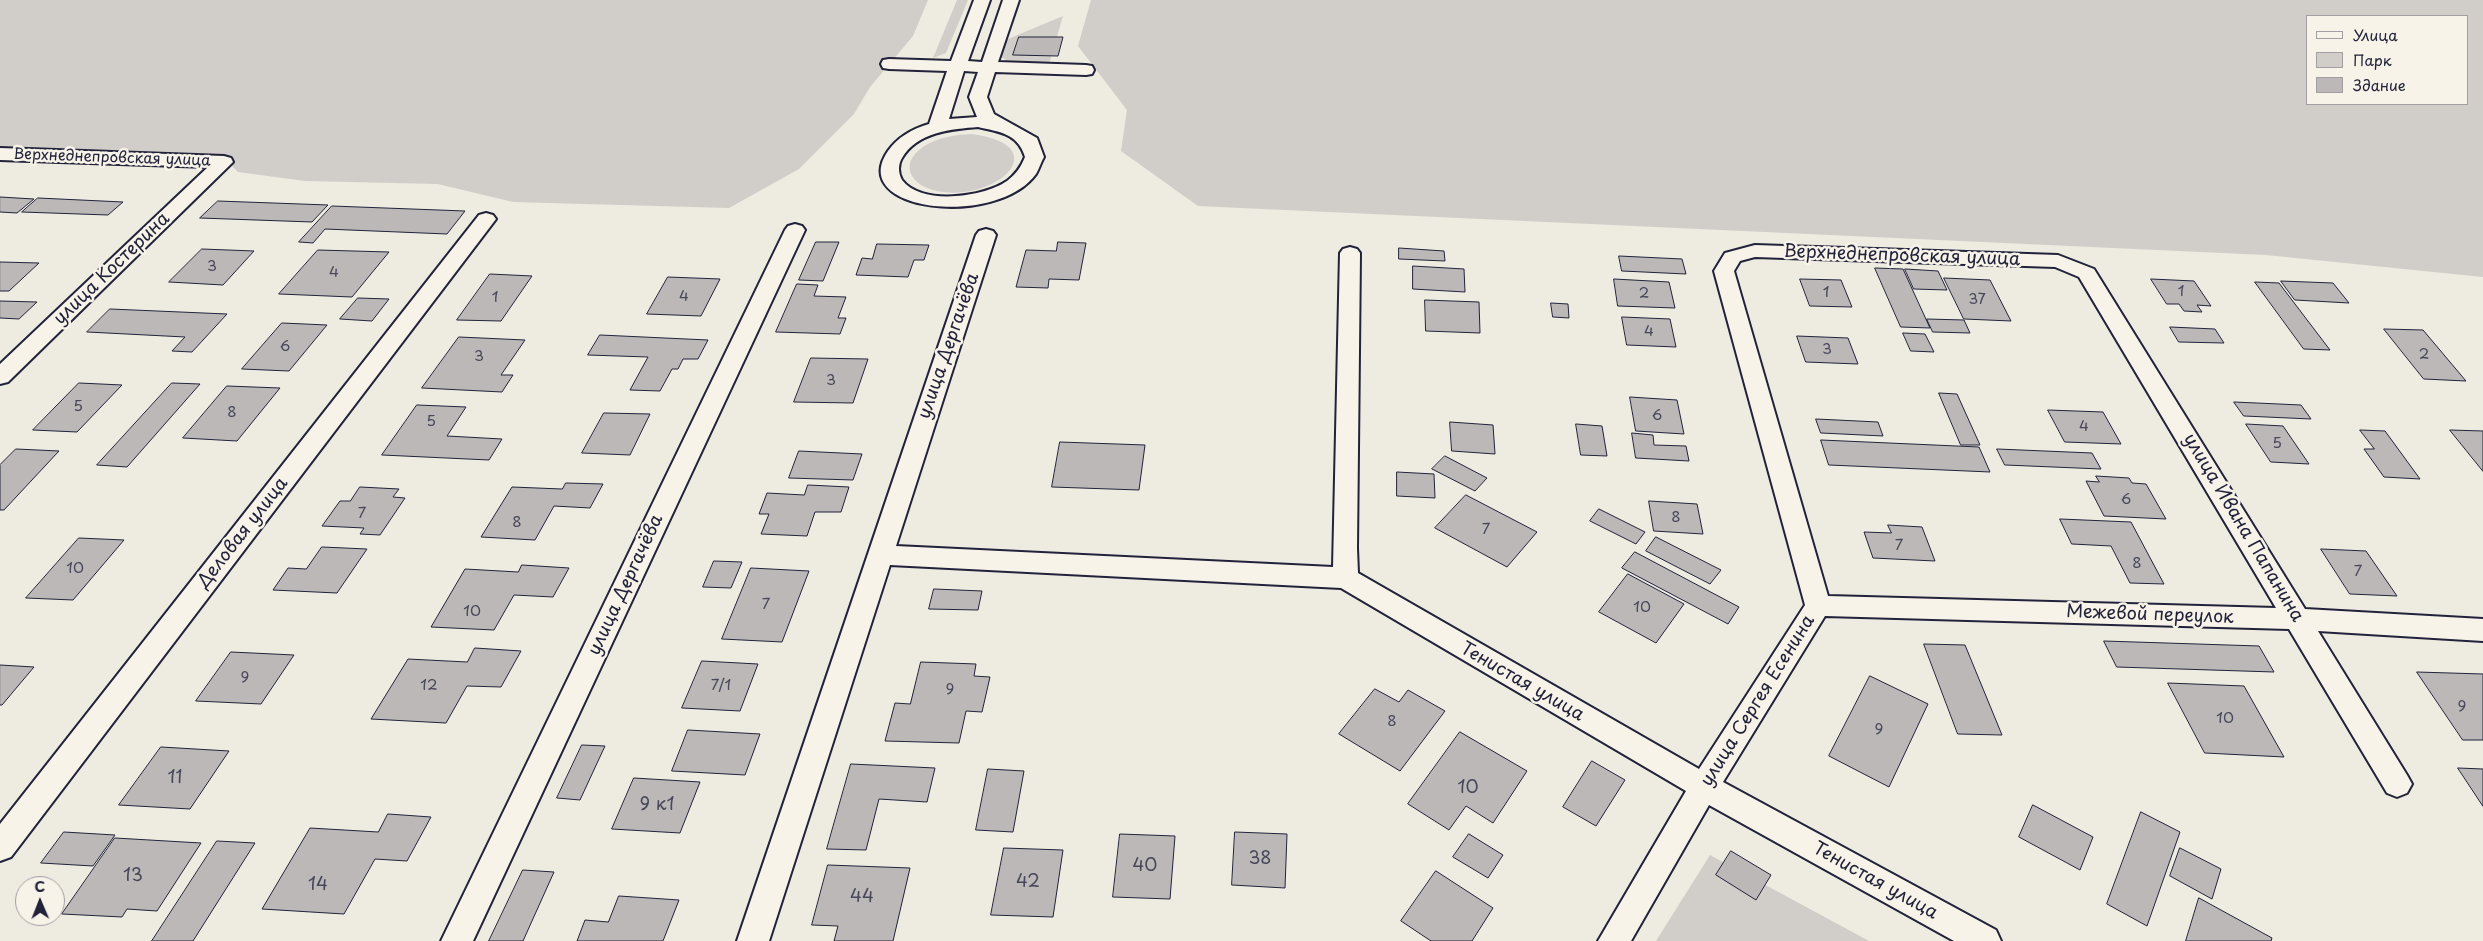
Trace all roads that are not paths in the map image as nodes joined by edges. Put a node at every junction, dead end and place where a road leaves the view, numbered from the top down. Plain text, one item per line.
1 (982, 0) edge
2 (1011, 0) edge
3 (889, 64) dead end
4 (958, 67) junction
5 (988, 67) junction
6 (1086, 70) dead end
7 (936, 127) junction
8 (1011, 129) junction
9 (0, 154) edge
10 (224, 162) joint
11 (486, 219) dead end
12 (795, 230) dead end
13 (986, 235) dead end
14 (1350, 253) dead end
15 (1724, 271) joint
16 (2087, 273) joint
17 (0, 377) edge
18 (879, 555) junction
19 (1346, 578) junction
20 (1818, 606) junction
21 (2298, 619) junction
22 (2483, 630) edge
23 (2398, 784) dead end
24 (1704, 787) junction
25 (0, 847) edge
26 (457, 941) edge
27 (753, 941) edge
28 (1614, 941) edge
29 (1985, 941) edge

1 - 4 street
2 - 5 street
3 - 4 street
4 - 5 street
4 - 7 street
5 - 6 street
5 - 8 street
7 - 8 street
7 - 8 street
9 - 10 street, Верхнеднепровская улица
10 - 17 street, улица Костерина
11 - 25 street, Деловая улица
12 - 26 street, улица Дергачёва
13 - 18 street, улица Дергачёва
14 - 19 street
15 - 16 street, Верхнеднепровская улица
15 - 20 street, улица Сергея Есенина
16 - 21 street, улица Ивана Папанина
18 - 19 street
18 - 27 street, улица Дергачёва
19 - 24 street, Тенистая улица
20 - 21 street, Межевой переулок
20 - 24 street, улица Сергея Есенина
21 - 22 street, Межевой переулок
21 - 23 street, улица Ивана Папанина
24 - 28 street, улица Сергея Есенина
24 - 29 street, Тенистая улица

